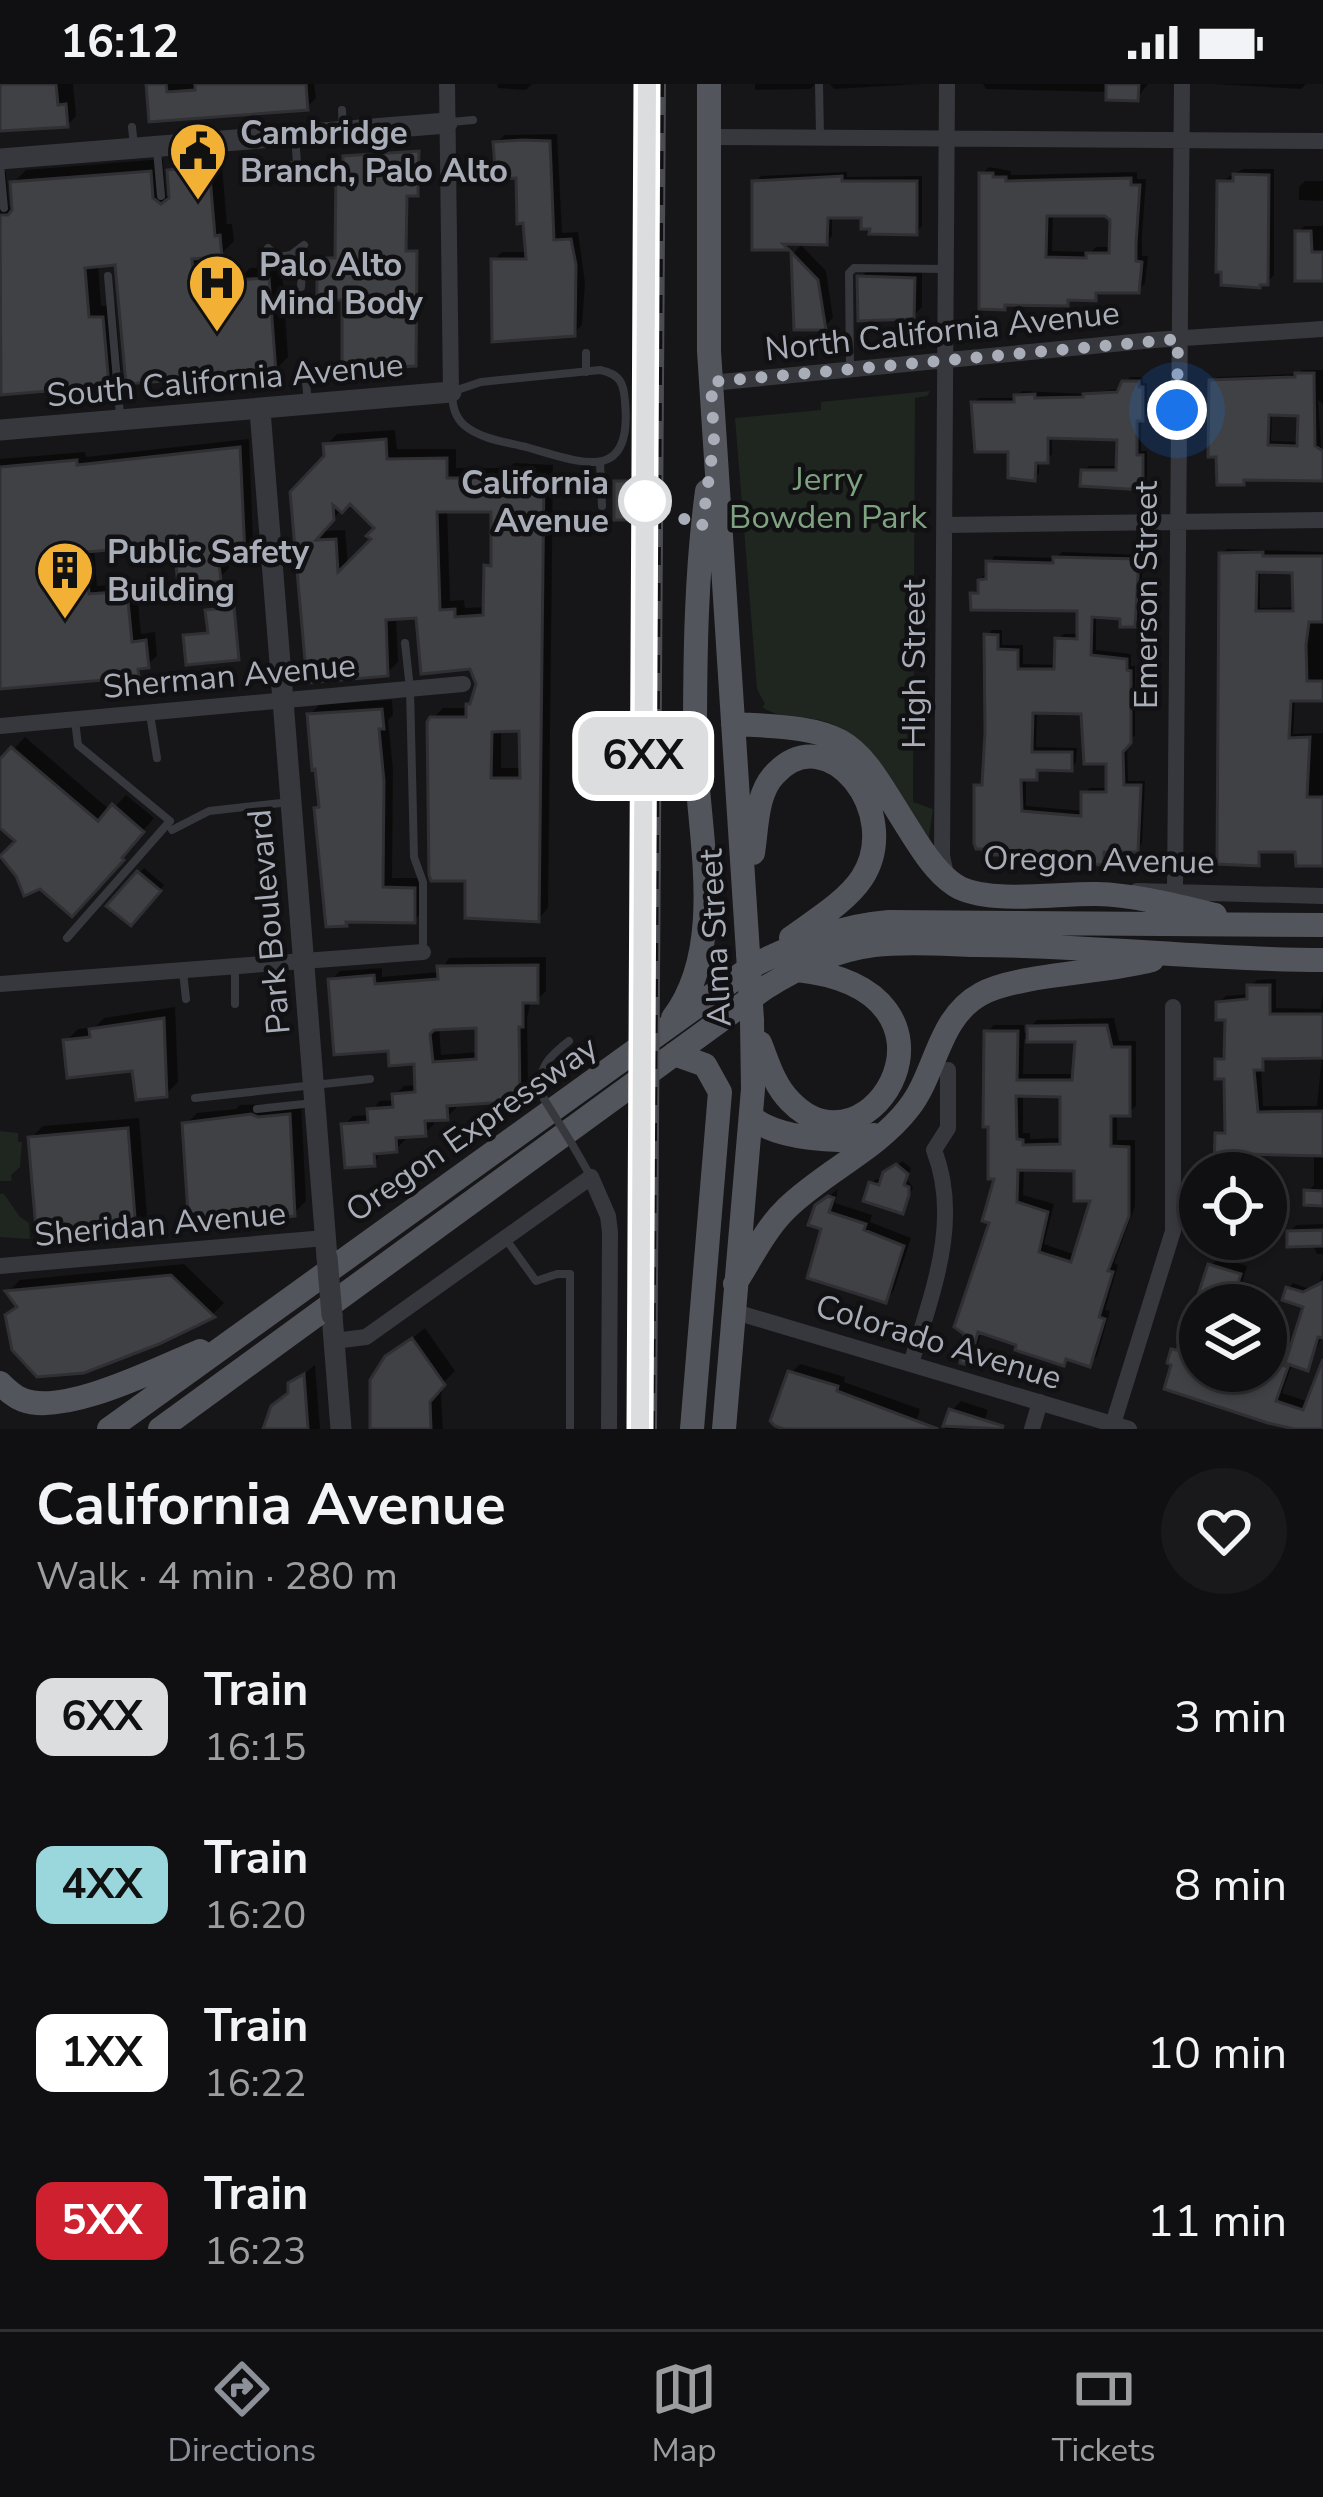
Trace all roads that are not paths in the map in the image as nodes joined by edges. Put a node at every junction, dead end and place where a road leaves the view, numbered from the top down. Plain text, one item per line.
1 (448, 84) edge
2 (709, 84) edge
3 (819, 84) edge
4 (947, 84) edge
5 (1182, 84) edge
6 (473, 119) dead end
7 (446, 123) junction
8 (295, 135) junction
9 (708, 137) junction
10 (820, 138) junction
11 (946, 138) junction
12 (1182, 141) junction
13 (1323, 141) edge
14 (157, 146) junction
15 (0, 161) edge
16 (263, 176) dead end
17 (161, 196) dead end
18 (4, 208) dead end
19 (304, 245) dead end
20 (268, 248) dead end
21 (303, 259) dead end
22 (948, 269) junction
23 (107, 275) dead end
24 (301, 287) dead end
25 (1323, 329) edge
26 (1178, 339) junction
27 (586, 353) dead end
28 (945, 360) junction
29 (850, 370) junction
30 (305, 371) dead end
31 (586, 372) junction
32 (711, 382) junction
33 (451, 392) junction
34 (308, 404) junction
35 (260, 410) junction
36 (121, 422) junction
37 (2, 432) edge
38 (714, 441) junction
39 (600, 461) junction
40 (602, 506) dead end
41 (1323, 520) edge
42 (1175, 521) junction
43 (944, 525) junction
44 (405, 643) dead end
45 (463, 684) dead end
46 (410, 689) junction
47 (283, 701) junction
48 (150, 712) junction
49 (75, 719) junction
50 (733, 724) junction
51 (0, 726) edge
52 (157, 758) dead end
53 (292, 802) junction
54 (172, 830) dead end
55 (950, 881) junction
56 (1175, 890) junction
57 (1100, 894) junction
58 (1323, 896) edge
59 (746, 897) junction
60 (1258, 925) junction
61 (1323, 925) edge
62 (67, 938) dead end
63 (423, 952) joint
64 (1166, 956) junction
65 (751, 959) junction
66 (1323, 960) edge
67 (306, 962) junction
68 (235, 966) junction
69 (183, 970) junction
70 (795, 970) junction
71 (0, 984) edge
72 (186, 999) dead end
73 (235, 1004) dead end
74 (1173, 1007) dead end
75 (752, 1022) junction
76 (569, 1042) dead end
77 (665, 1046) junction
78 (948, 1070) dead end
79 (370, 1079) dead end
80 (314, 1093) junction
81 (195, 1098) dead end
82 (256, 1109) dead end
83 (751, 1116) junction
84 (892, 1126) junction
85 (591, 1177) junction
86 (505, 1238) junction
87 (326, 1248) junction
88 (0, 1266) edge
89 (735, 1284) junction
90 (732, 1310) junction
91 (235, 1336) junction
92 (334, 1341) junction
93 (911, 1364) junction
94 (0, 1383) edge
95 (1040, 1402) junction
96 (1121, 1426) edge
97 (160, 1428) edge
98 (109, 1429) edge
99 (341, 1429) edge
100 (570, 1429) edge
101 (609, 1429) edge
102 (692, 1429) edge
103 (724, 1429) edge
104 (1032, 1429) edge

1 - 7 street
2 - 9 main road, Alma Street
3 - 10 lane
4 - 11 street, High Street
5 - 12 street, Emerson Street
6 - 7 lane
7 - 8 street
7 - 33 street
8 - 14 street
8 - 16 lane
9 - 10 street
9 - 32 main road, Alma Street
10 - 11 street
11 - 12 street
11 - 22 street, High Street
12 - 13 street
12 - 26 street, Emerson Street
14 - 15 street
14 - 17 lane
15 - 18 lane
19 - 20 lane
21 - 24 lane
22 - 28 street, High Street
22 - 29 lane
23 - 36 lane
25 - 26 street, North California Avenue
26 - 28 street, North California Avenue
26 - 42 street, Emerson Street
27 - 31 lane
28 - 29 street, North California Avenue
28 - 43 street, High Street
29 - 32 street, North California Avenue
30 - 34 lane
31 - 33 lane
31 - 39 lane
32 - 38 main road, Alma Street
33 - 34 street, South California Avenue
33 - 39 lane
34 - 35 street, South California Avenue
35 - 36 street, South California Avenue
35 - 47 street, Park Boulevard
36 - 37 street, South California Avenue
38 - 50 main road, Alma Street
38 - 77 main road
39 - 40 lane
41 - 42 street
42 - 43 street
42 - 56 street, Emerson Street
43 - 55 street, High Street
44 - 46 lane
45 - 46 street, Sherman Avenue
46 - 47 street, Sherman Avenue
46 - 63 lane
47 - 48 street, Sherman Avenue
47 - 53 street, Park Boulevard
48 - 49 street, Sherman Avenue
48 - 52 lane
49 - 51 street, Sherman Avenue
49 - 62 lane
50 - 55 main road, Oregon Avenue
50 - 59 main road, Alma Street
53 - 54 lane
53 - 67 street, Park Boulevard
55 - 57 main road, Oregon Avenue
56 - 57 street, Oregon Avenue
56 - 58 street, Oregon Avenue
57 - 60 main road
59 - 65 main road, Alma Street
59 - 65 main road
60 - 61 main road, Oregon Expressway
60 - 65 main road, Oregon Expressway
63 - 67 street
64 - 66 main road, Oregon Expressway
64 - 70 main road, Oregon Expressway
64 - 84 main road
65 - 75 main road, Alma Street, bridge
65 - 77 main road, Oregon Expressway
67 - 68 street
67 - 80 street, Park Boulevard
68 - 69 street
68 - 73 lane
69 - 71 street
69 - 72 lane
70 - 75 main road
70 - 77 main road, Oregon Expressway
74 - 96 street
75 - 83 main road, Alma Street
76 - 85 lane, bridge
77 - 91 main road, Oregon Expressway
77 - 97 main road, Oregon Expressway
77 - 102 main road
78 - 93 street
79 - 80 lane
80 - 81 lane
80 - 82 lane
80 - 87 street, Park Boulevard
83 - 84 main road
83 - 89 main road, Alma Street
84 - 89 main road
85 - 86 street
85 - 101 street
86 - 92 street
86 - 100 lane
87 - 88 street, Sheridan Avenue
87 - 92 street, Park Boulevard, bridge
89 - 90 main road, Alma Street
90 - 93 street, Colorado Avenue
90 - 103 main road, Alma Street
91 - 94 main road
91 - 98 main road, Oregon Expressway
92 - 99 street, Park Boulevard
93 - 95 street, Colorado Avenue
95 - 96 street, Colorado Avenue
95 - 104 street

